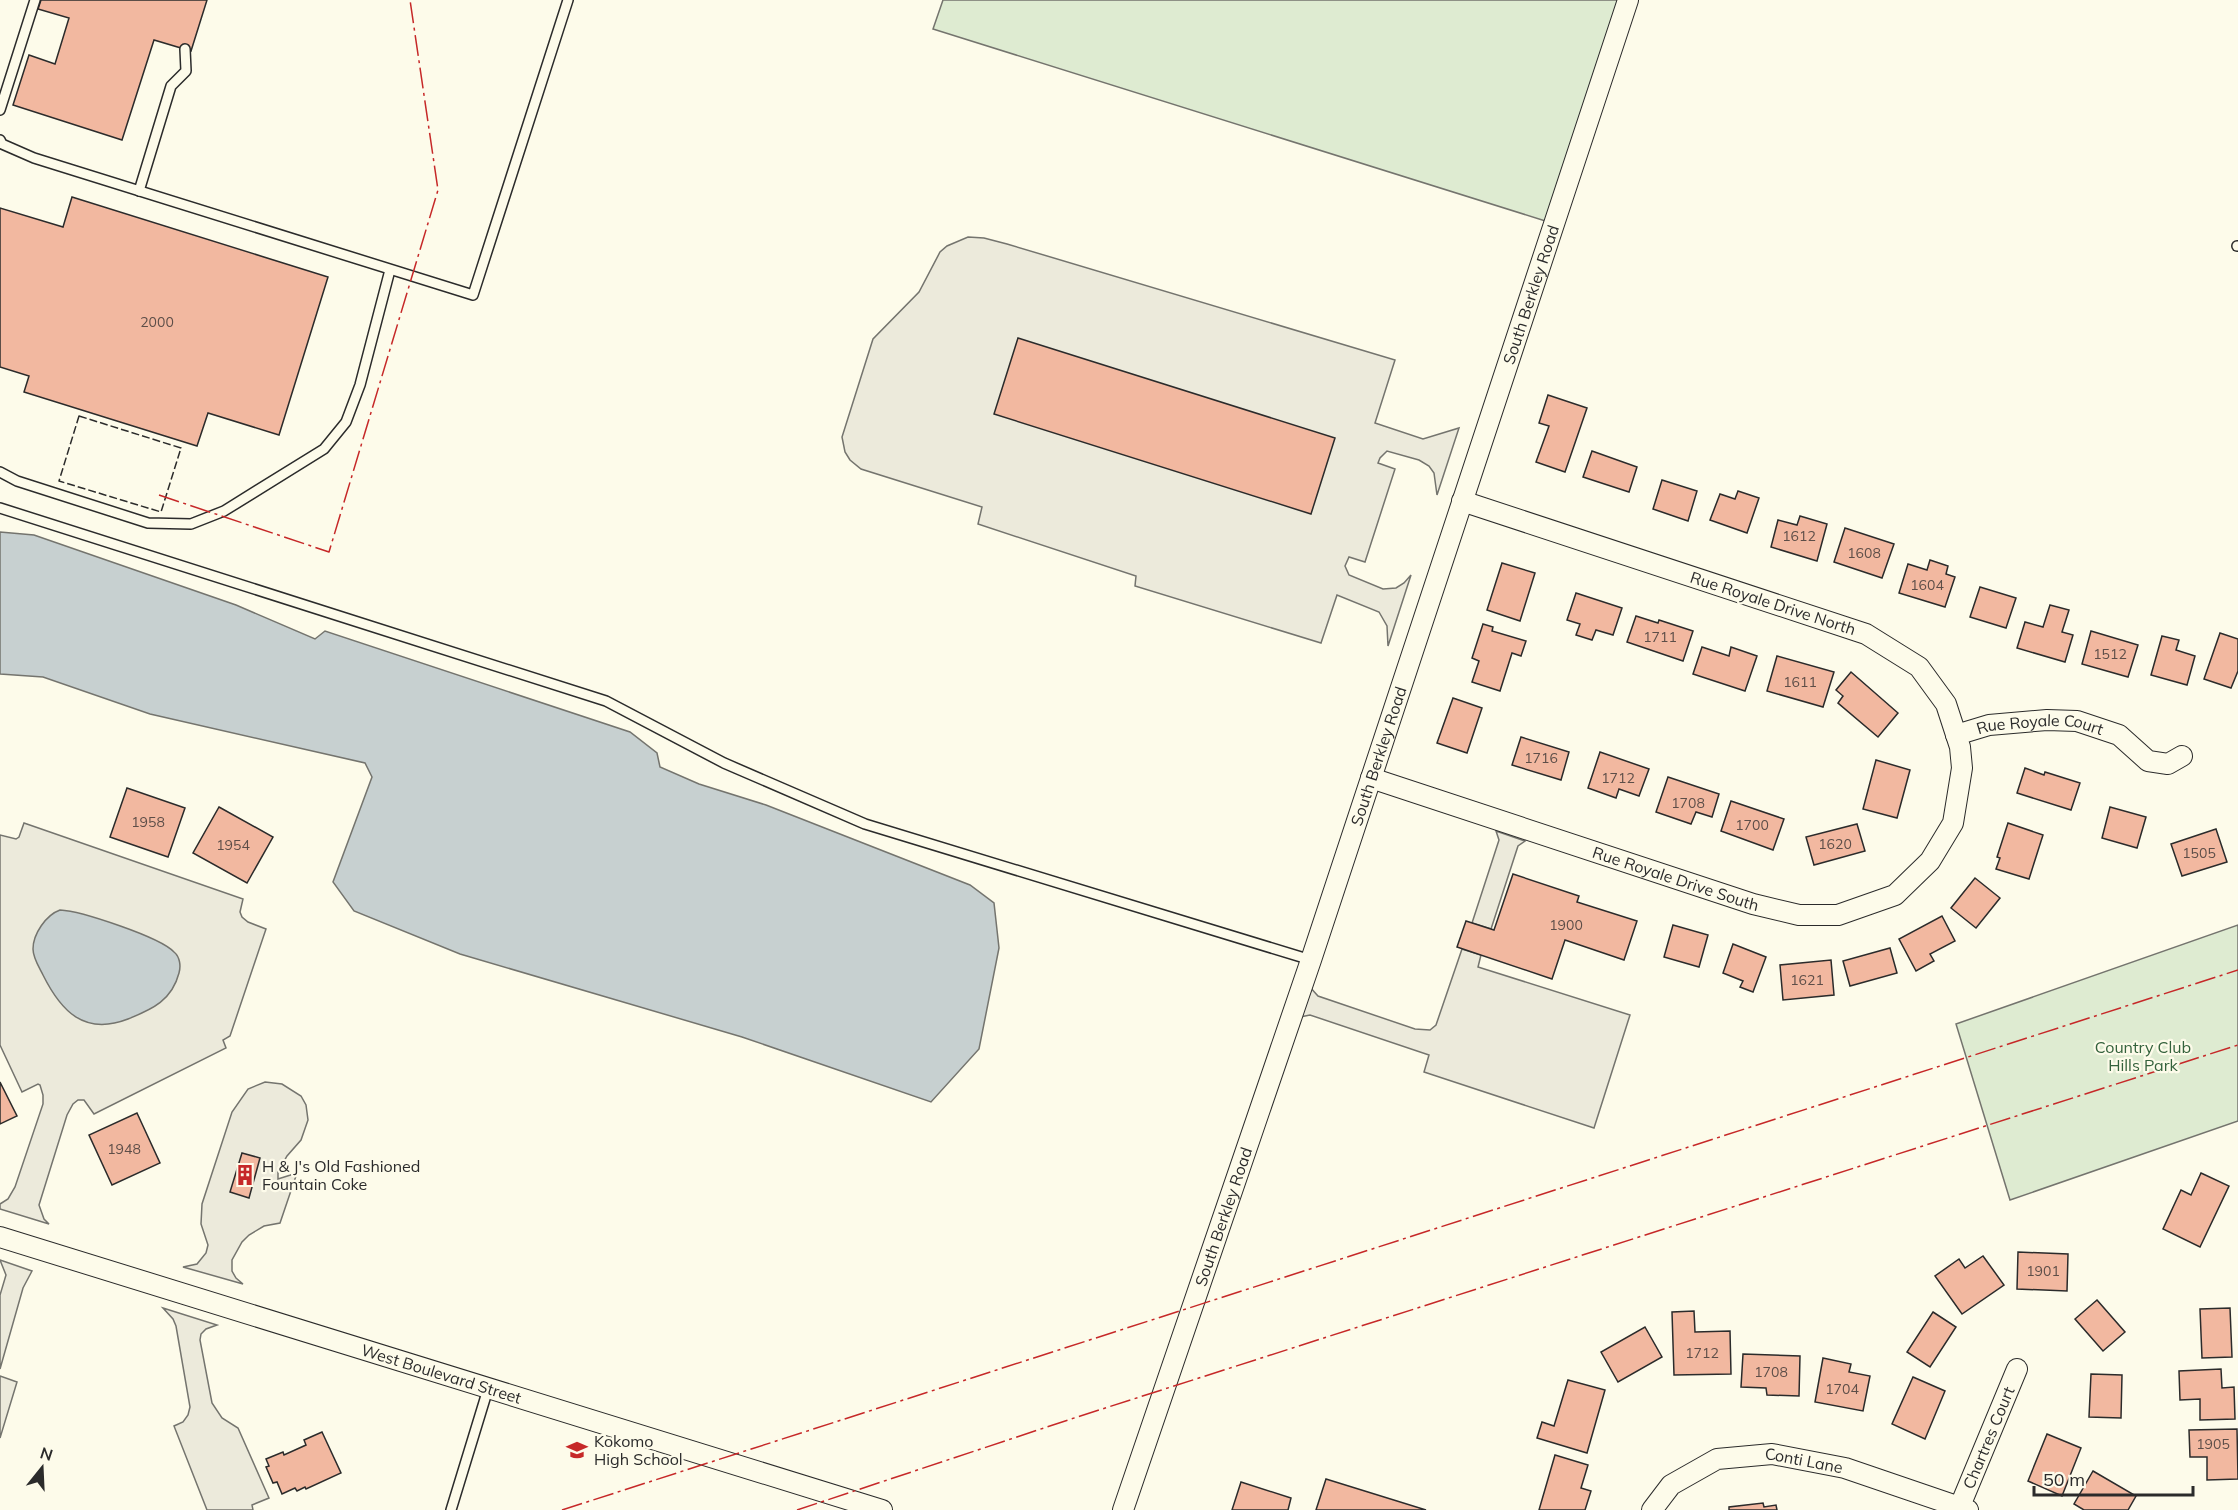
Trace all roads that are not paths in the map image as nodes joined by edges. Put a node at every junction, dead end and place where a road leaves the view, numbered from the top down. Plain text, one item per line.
1 (35, 0) edge
2 (568, 0) edge
3 (1628, 0) edge
4 (184, 49) dead end
5 (0, 110) edge
6 (1, 142) edge
7 (139, 191) junction
8 (390, 270) junction
9 (0, 472) edge
10 (1462, 501) junction
11 (0, 508) edge
12 (1956, 735) junction
13 (2182, 756) dead end
14 (1371, 778) junction
15 (1953, 823) joint
16 (1311, 960) junction
17 (0, 1237) edge
18 (2017, 1369) dead end
19 (488, 1389) junction
20 (1964, 1508) edge
21 (451, 1510) edge
22 (882, 1510) edge
23 (1122, 1510) edge
24 (1652, 1510) edge

1 - 5 lane
2 - 8 lane
3 - 10 street, South Berkley Road
4 - 7 lane
6 - 7 lane
7 - 8 lane
8 - 9 lane
10 - 12 street, Rue Royale Drive North
10 - 14 street, South Berkley Road
11 - 16 lane
12 - 13 street, Rue Royale Court
12 - 15 street, Rue Royale Drive North
14 - 15 street, Rue Royale Drive South
14 - 16 street, South Berkley Road
16 - 23 street, South Berkley Road
17 - 19 street, West Boulevard Street
18 - 20 street, Chartres Court
19 - 21 lane
19 - 22 street, West Boulevard Street
20 - 24 street, Conti Lane

